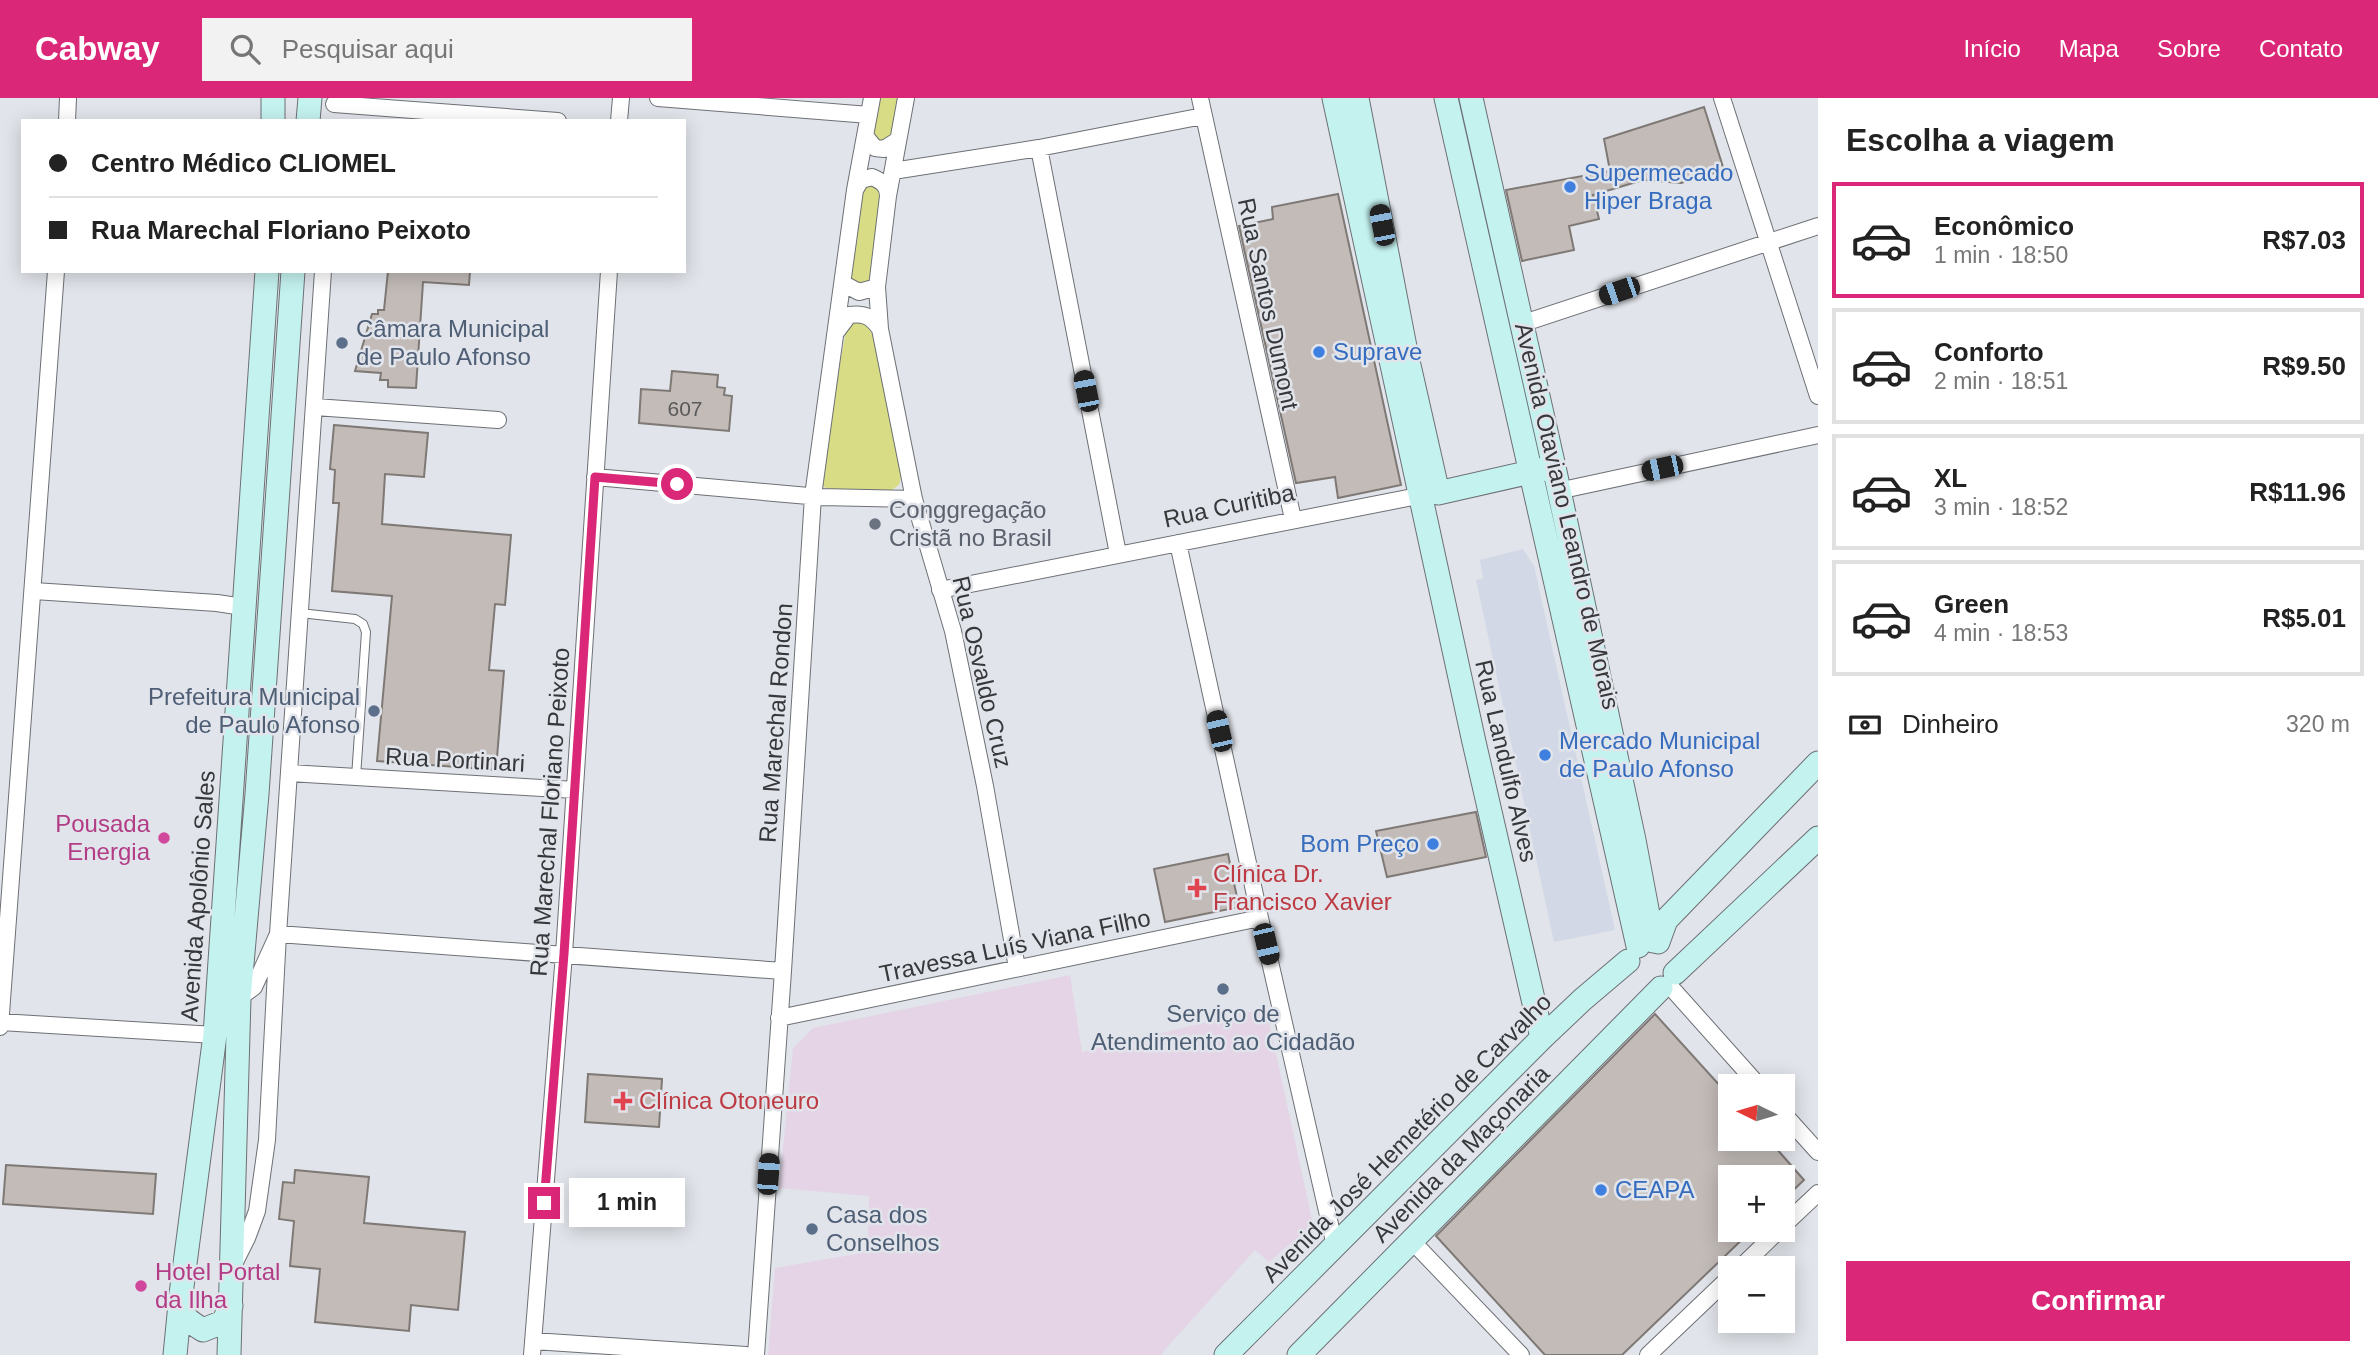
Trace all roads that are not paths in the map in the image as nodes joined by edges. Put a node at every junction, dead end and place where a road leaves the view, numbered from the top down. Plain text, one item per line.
1 (68, 98) edge
2 (273, 98) edge
3 (310, 98) edge
4 (621, 98) edge
5 (658, 98) edge
6 (872, 98) edge
7 (906, 98) edge
8 (1200, 98) edge
9 (1334, 98) edge
10 (1357, 98) edge
11 (1446, 98) edge
12 (1471, 98) edge
13 (1722, 98) edge
14 (334, 108) edge
15 (869, 115) junction
16 (1203, 116) junction
17 (66, 119) edge
18 (273, 119) edge
19 (307, 119) edge
20 (524, 119) edge
21 (619, 119) edge
22 (866, 137) junction
23 (898, 140) junction
24 (1040, 148) junction
25 (1482, 151) junction
26 (1459, 156) junction
27 (893, 171) junction
28 (855, 190) junction
29 (888, 196) junction
30 (1818, 226) edge
31 (1767, 242) junction
32 (56, 273) edge
33 (267, 273) edge
34 (293, 273) edge
35 (323, 273) edge
36 (609, 273) edge
37 (844, 284) junction
38 (877, 287) junction
39 (1521, 324) junction
40 (880, 329) junction
41 (837, 331) junction
42 (1818, 396) edge
43 (314, 407) junction
44 (498, 420) dead end
45 (1818, 435) edge
46 (1554, 467) junction
47 (1529, 472) junction
48 (595, 477) junction
49 (1558, 491) junction
50 (1429, 494) junction
51 (813, 496) junction
52 (914, 499) junction
53 (1293, 519) junction
54 (1178, 543) junction
55 (1118, 554) junction
56 (940, 590) junction
57 (34, 591) junction
58 (243, 607) junction
59 (300, 613) junction
60 (1590, 688) junction
61 (1818, 763) edge
62 (289, 773) junction
63 (356, 777) junction
64 (575, 790) junction
65 (1818, 838) edge
66 (1260, 918) junction
67 (278, 934) junction
68 (1644, 947) junction
69 (564, 954) junction
70 (1017, 968) junction
71 (783, 971) junction
72 (1668, 982) junction
73 (239, 998) junction
74 (779, 1018) junction
75 (0, 1024) edge
76 (215, 1035) junction
77 (1542, 1038) junction
78 (1749, 1074) edge
79 (1796, 1127) edge
80 (1818, 1152) edge
81 (1818, 1193) edge
82 (1795, 1215) edge
83 (1412, 1241) junction
84 (1766, 1242) edge
85 (1335, 1246) junction
86 (1752, 1256) edge
87 (231, 1269) junction
88 (1718, 1288) edge
89 (181, 1294) junction
90 (231, 1306) junction
91 (533, 1348) edge
92 (175, 1355) edge
93 (229, 1355) edge
94 (746, 1355) edge
95 (756, 1355) edge
96 (1226, 1355) edge
97 (1299, 1355) edge
98 (1521, 1355) edge
99 (1648, 1355) edge

1 - 17 street
2 - 18 street
3 - 19 street
4 - 21 street
5 - 15 street
6 - 15 street, Rua Marechal Rondon
7 - 23 street, Rua Osvaldo Cruz
8 - 16 street, Rua Santos Dumont
9 - 50 street
10 - 50 street
11 - 26 street, Avenida Otaviano Leandro de Morais
12 - 25 street, Avenida Otaviano Leandro de Morais
13 - 31 street
14 - 20 street
15 - 22 street, Rua Marechal Rondon
16 - 24 street
16 - 53 street, Rua Santos Dumont
22 - 23 street
22 - 28 street, Rua Marechal Rondon
23 - 27 street, Rua Osvaldo Cruz
24 - 27 street
24 - 55 street
25 - 26 street
25 - 39 street, Avenida Otaviano Leandro de Morais
26 - 47 street, Avenida Otaviano Leandro de Morais
27 - 29 street, Rua Osvaldo Cruz
28 - 29 street
28 - 37 street, Rua Marechal Rondon
29 - 38 street, Rua Osvaldo Cruz
30 - 31 street
31 - 39 street
31 - 42 street
32 - 57 street
33 - 58 street, Avenida Apolônio Sales
34 - 73 street, Avenida Apolônio Sales
35 - 43 street, Avenida Apolônio Sales
36 - 48 street, Rua Marechal Floriano Peixoto
37 - 38 street
37 - 41 street, Rua Marechal Rondon
38 - 40 street, Rua Osvaldo Cruz
39 - 46 street, Avenida Otaviano Leandro de Morais
40 - 41 street
40 - 52 street, Rua Osvaldo Cruz
41 - 51 street, Rua Marechal Rondon
43 - 44 street
43 - 59 street, Avenida Apolônio Sales
45 - 49 street
46 - 47 street, Rua Curitiba
46 - 49 street, Avenida Otaviano Leandro de Morais
47 - 50 street, Rua Curitiba
47 - 60 street, Avenida Otaviano Leandro de Morais
48 - 51 street
48 - 64 street, Rua Marechal Floriano Peixoto
49 - 60 street, Avenida Otaviano Leandro de Morais
50 - 53 street, Rua Curitiba
50 - 77 street, Rua Landulfo Alves
51 - 52 street
51 - 71 street, Rua Marechal Rondon
52 - 56 street, Rua Osvaldo Cruz
53 - 54 street, Rua Curitiba
54 - 55 street, Rua Curitiba
54 - 66 street
55 - 56 street, Rua Curitiba
56 - 70 street, Rua Osvaldo Cruz
57 - 58 street
57 - 75 street
58 - 76 street, Avenida Apolônio Sales
59 - 62 street, Avenida Apolônio Sales
59 - 63 lane
60 - 68 street, Avenida Otaviano Leandro de Morais
61 - 68 street, Avenida José Hemetério de Carvalho
62 - 63 street, Rua Portinari
62 - 67 street, Avenida Apolônio Sales
63 - 64 street, Rua Portinari
64 - 69 street, Rua Marechal Floriano Peixoto
65 - 72 street, Avenida da Maçonaria
66 - 70 street, Travessa Luís Viana Filho
66 - 85 street
67 - 69 street
67 - 73 street, Avenida Apolônio Sales
67 - 87 street
68 - 72 street
68 - 72 street
68 - 77 street, Avenida José Hemetério de Carvalho
69 - 71 street
69 - 91 street, Rua Marechal Floriano Peixoto
70 - 74 street, Travessa Luís Viana Filho
71 - 74 street, Rua Marechal Rondon
72 - 78 street
72 - 83 street, Avenida da Maçonaria
73 - 87 street, Avenida Apolônio Sales
74 - 95 street, Rua Marechal Rondon
75 - 76 street
76 - 89 street, Avenida Apolônio Sales
77 - 85 street, Avenida José Hemetério de Carvalho
79 - 80 street
81 - 82 street
83 - 97 street, Avenida da Maçonaria
83 - 98 street
84 - 86 street
85 - 96 street, Avenida José Hemetério de Carvalho
87 - 90 street, Avenida Apolônio Sales
88 - 99 street
89 - 90 street
89 - 92 street, Avenida Apolônio Sales
90 - 93 street, Avenida Apolônio Sales
91 - 94 street

